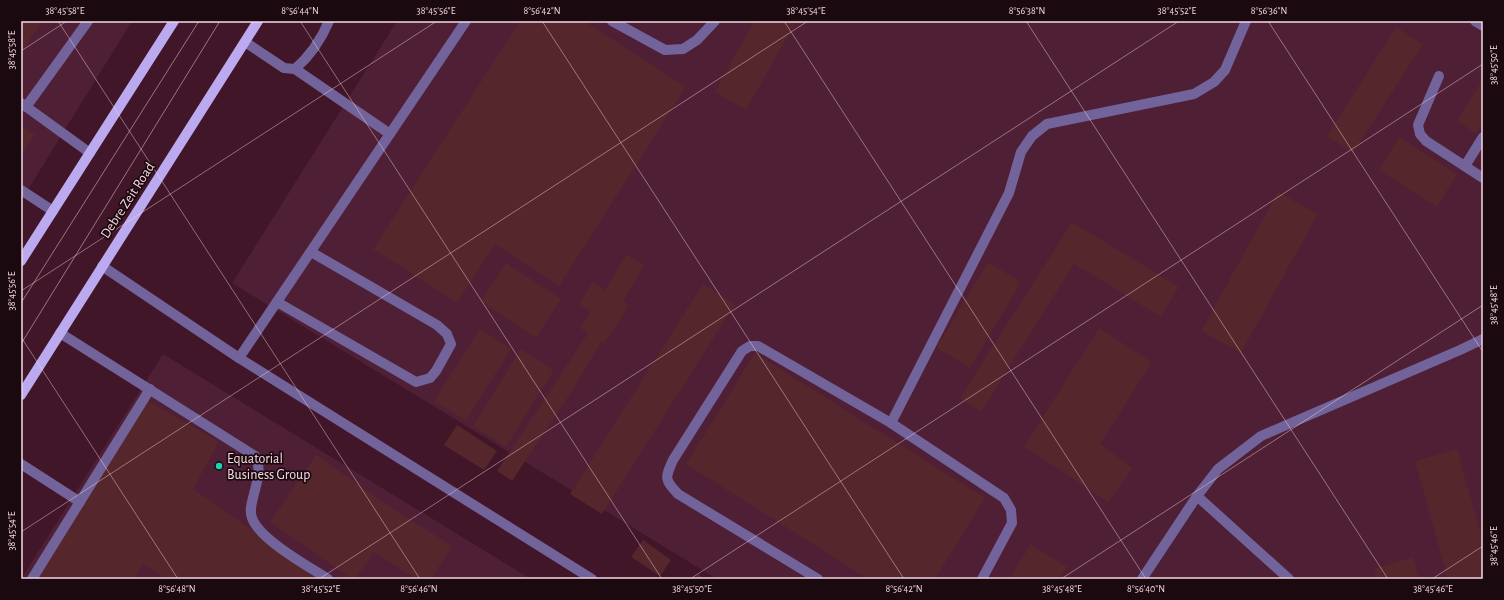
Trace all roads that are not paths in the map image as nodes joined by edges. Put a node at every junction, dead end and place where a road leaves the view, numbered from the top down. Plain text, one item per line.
1 (88, 21) edge
2 (174, 21) edge
3 (258, 21) edge
4 (329, 21) edge
5 (466, 21) edge
6 (612, 21) edge
7 (715, 21) edge
8 (1246, 21) edge
9 (1474, 21) edge
10 (1483, 26) edge
11 (245, 42) junction
12 (295, 69) junction
13 (1439, 76) dead end
14 (23, 105) edge
15 (390, 134) junction
16 (1483, 137) edge
17 (90, 153) junction
18 (1465, 166) junction
19 (1483, 178) edge
20 (21, 190) edge
21 (53, 211) junction
22 (311, 252) junction
23 (21, 261) edge
24 (102, 266) junction
25 (277, 302) junction
26 (60, 333) junction
27 (1483, 339) edge
28 (239, 358) junction
29 (150, 389) junction
30 (21, 395) edge
31 (891, 423) junction
32 (21, 464) edge
33 (1197, 496) junction
34 (80, 502) junction
35 (32, 579) edge
36 (328, 579) edge
37 (592, 579) edge
38 (818, 579) edge
39 (982, 579) edge
40 (1142, 579) edge
41 (1289, 579) edge

1 - 14 street
2 - 17 main road
3 - 11 main road, Debre Zeit Road
4 - 12 street
5 - 15 street
6 - 7 street
8 - 31 street
9 - 10 street
11 - 12 street
11 - 24 main road, Debre Zeit Road
12 - 15 street
13 - 18 street
14 - 17 street
15 - 22 street
16 - 18 street
17 - 21 main road
18 - 19 street
20 - 21 street
21 - 23 main road
22 - 25 street
22 - 25 street
24 - 26 main road, Debre Zeit Road
24 - 28 street
25 - 28 street
26 - 29 street
26 - 30 main road, Debre Zeit Road
27 - 33 street
28 - 37 street
29 - 34 street
29 - 36 street
31 - 38 street
31 - 39 street
32 - 34 street
33 - 40 street
33 - 41 street
34 - 35 street

